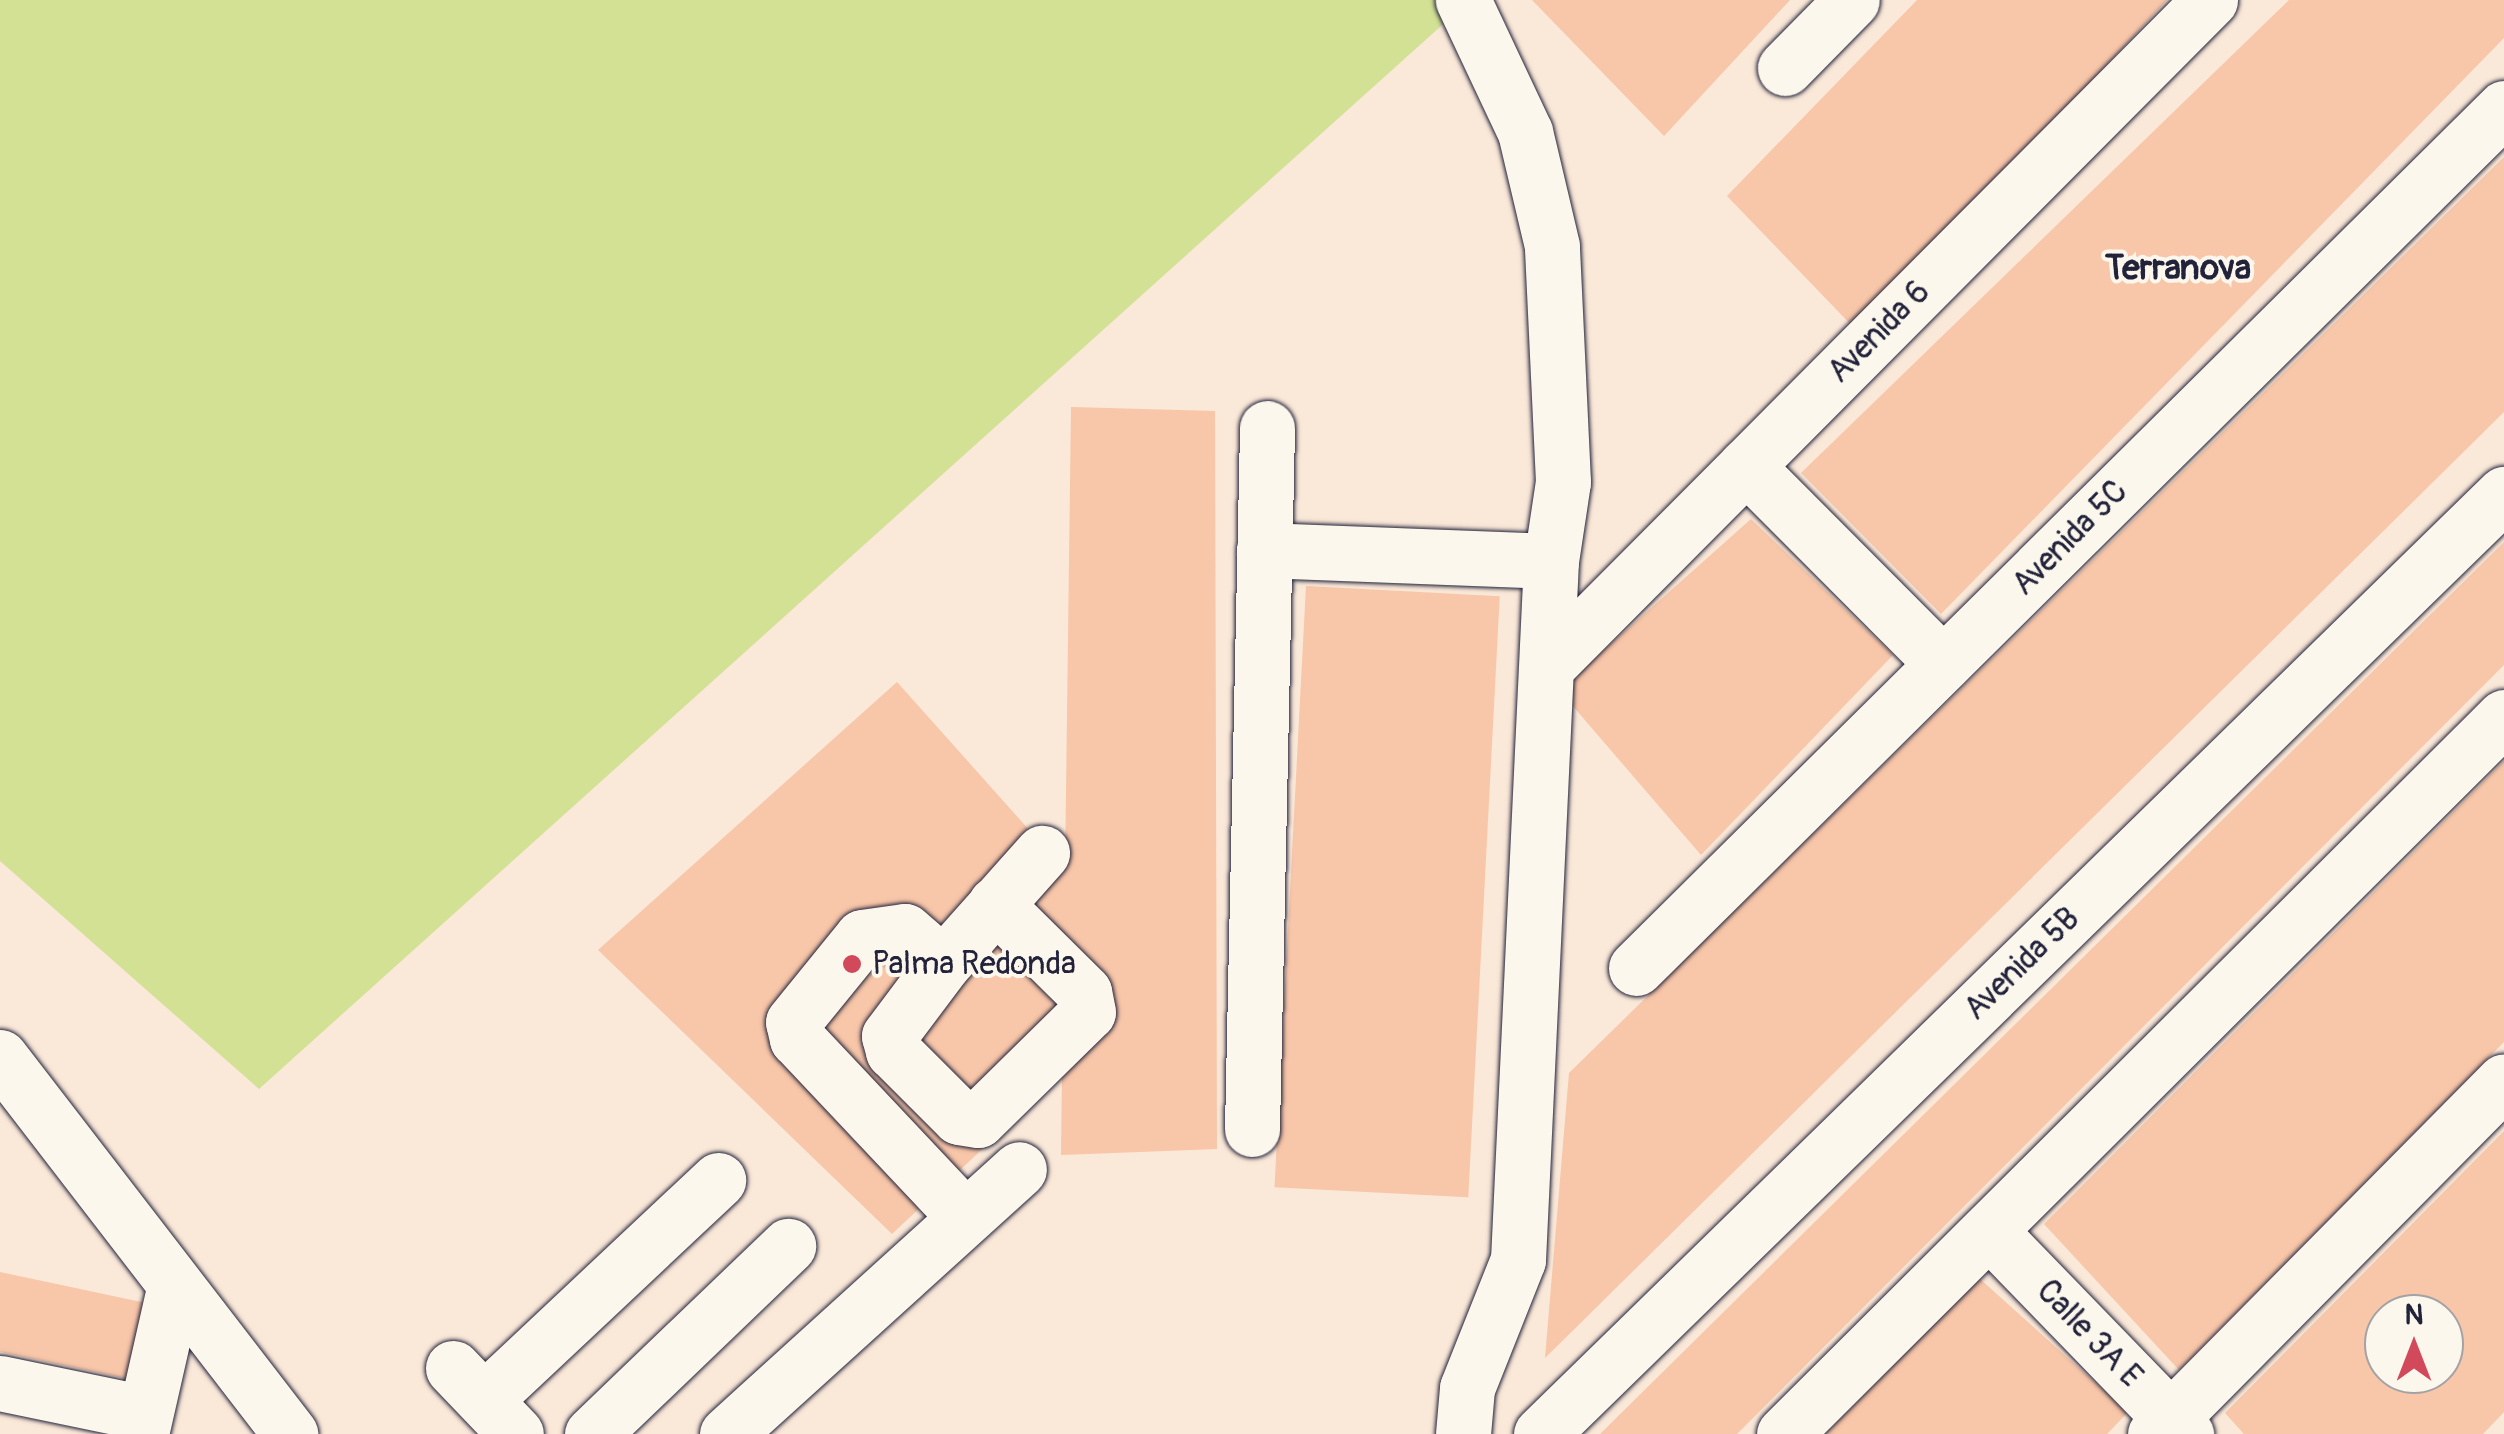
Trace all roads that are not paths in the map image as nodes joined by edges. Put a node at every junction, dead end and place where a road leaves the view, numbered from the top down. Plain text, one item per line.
1 (1463, 0) edge
2 (1852, 0) edge
3 (2210, 0) edge
4 (1785, 68) dead end
5 (2504, 108) edge
6 (1267, 428) dead end
7 (1746, 466) junction
8 (2504, 494) edge
9 (1264, 550) junction
10 (1551, 561) junction
11 (1548, 664) junction
12 (1942, 664) junction
13 (2504, 717) edge
14 (1042, 854) dead end
15 (996, 904) junction
16 (942, 964) junction
17 (1636, 968) dead end
18 (0, 1057) edge
19 (2504, 1081) edge
20 (0, 1118) edge
21 (53, 1129) junction
22 (1252, 1129) dead end
23 (1019, 1169) dead end
24 (718, 1180) dead end
25 (964, 1217) junction
26 (1992, 1234) junction
27 (788, 1246) dead end
28 (173, 1293) junction
29 (0, 1384) edge
30 (485, 1400) edge
31 (143, 1424) edge
32 (2170, 1429) edge
33 (290, 1434) edge
34 (592, 1434) edge
35 (727, 1434) edge
36 (1462, 1434) edge
37 (1541, 1434) edge
38 (1784, 1434) edge

1 - 10 street
2 - 4 street
3 - 7 street, Avenida 6
5 - 12 street, Avenida 5C
6 - 9 street
7 - 11 street, Avenida 6
7 - 12 street
8 - 37 street, Avenida 5B
9 - 10 street
9 - 22 street
10 - 11 street
11 - 36 street
12 - 17 street, Avenida 5C
13 - 26 street
14 - 15 street
15 - 16 street
15 - 16 street
16 - 25 street
18 - 21 street
19 - 32 street
20 - 21 street
21 - 28 street
23 - 25 street
24 - 30 street
25 - 35 street
26 - 32 street, Calle 3A E
26 - 38 street
27 - 34 street
28 - 31 street
28 - 33 street
29 - 31 street

